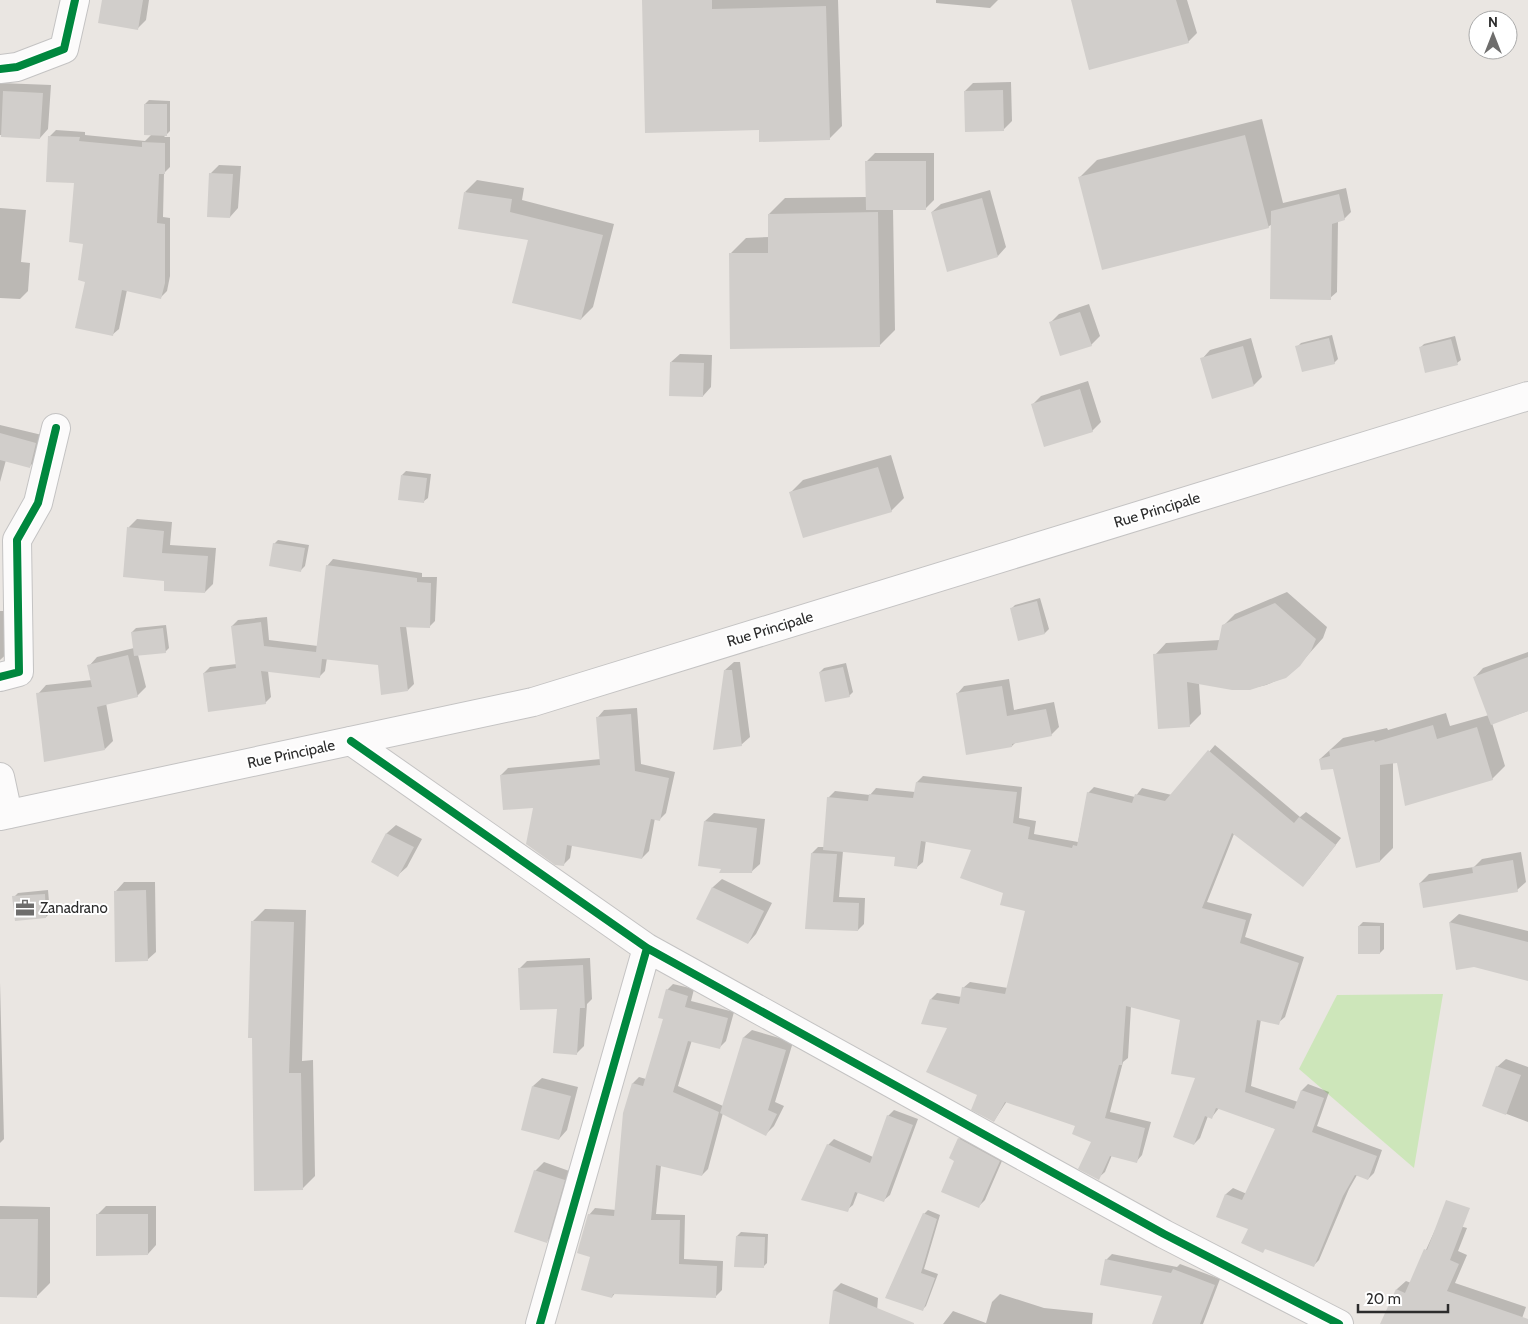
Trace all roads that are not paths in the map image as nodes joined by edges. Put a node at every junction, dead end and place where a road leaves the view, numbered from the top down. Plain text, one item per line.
1 (75, 0) edge
2 (0, 69) edge
3 (1528, 396) edge
4 (56, 428) dead end
5 (0, 676) edge
6 (351, 741) junction
7 (0, 777) edge
8 (4, 815) edge
9 (647, 948) junction
10 (540, 1324) edge
11 (1339, 1324) edge

1 - 2 street
3 - 6 street, Rue Principale
4 - 5 street
6 - 8 street, Rue Principale
6 - 9 street
7 - 8 street
9 - 10 street
9 - 11 street

